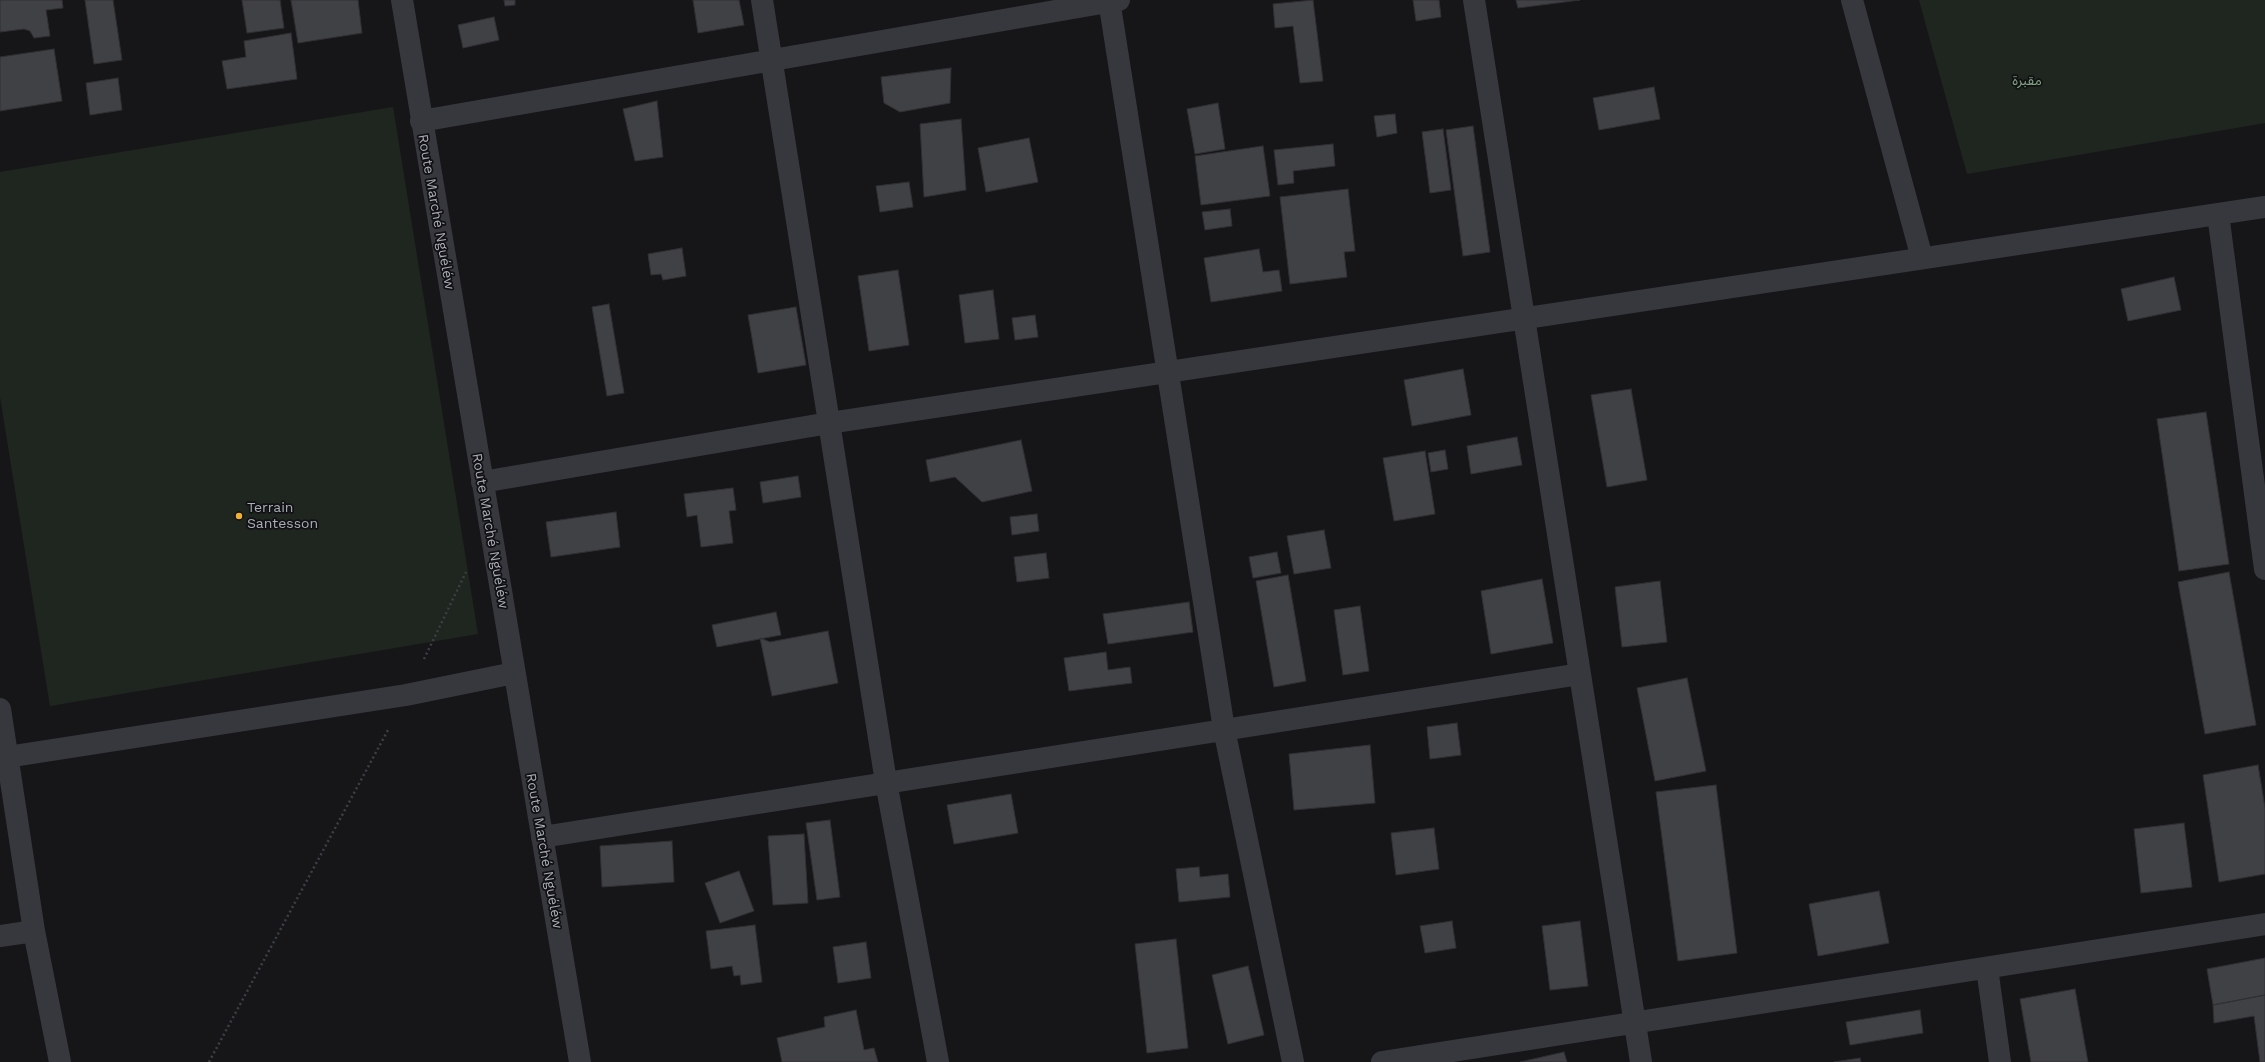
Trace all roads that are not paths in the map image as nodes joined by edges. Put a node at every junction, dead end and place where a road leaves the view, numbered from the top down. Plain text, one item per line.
1 (402, 0) edge
2 (762, 0) edge
3 (1113, 0) edge
4 (1474, 0) edge
5 (1852, 0) edge
6 (771, 60) junction
7 (421, 121) junction
8 (2265, 207) edge
9 (2218, 214) junction
10 (1922, 258) junction
11 (1524, 318) junction
12 (1168, 372) junction
13 (829, 423) junction
14 (482, 482) junction
15 (2265, 569) edge
16 (514, 673) junction
17 (1580, 674) junction
18 (0, 709) edge
19 (1224, 730) junction
20 (7, 756) junction
21 (886, 782) junction
22 (542, 837) junction
23 (2265, 924) edge
24 (34, 931) junction
25 (0, 936) edge
26 (1986, 968) junction
27 (1635, 1023) junction
28 (60, 1062) edge
29 (580, 1062) edge
30 (938, 1062) edge
31 (1293, 1062) edge
32 (1382, 1062) edge
33 (1641, 1062) edge
34 (2000, 1062) edge

1 - 7 street, Route Marché Nguéléw
2 - 6 street
3 - 6 street
3 - 12 street
4 - 11 street
5 - 10 street
6 - 7 street
6 - 13 street
7 - 14 street, Route Marché Nguéléw
8 - 9 street
9 - 10 street
9 - 15 street
10 - 11 street
11 - 12 street
11 - 17 street
12 - 13 street
12 - 19 street
13 - 14 street
13 - 21 street
14 - 16 street, Route Marché Nguéléw
16 - 20 street
16 - 22 street, Route Marché Nguéléw
17 - 19 street
17 - 27 street
18 - 20 street
19 - 21 street
19 - 31 street
20 - 24 street
21 - 22 street
21 - 30 street
22 - 29 street, Route Marché Nguéléw
23 - 26 street
24 - 25 street
24 - 28 street
26 - 27 street
26 - 34 street
27 - 32 street
27 - 33 street

